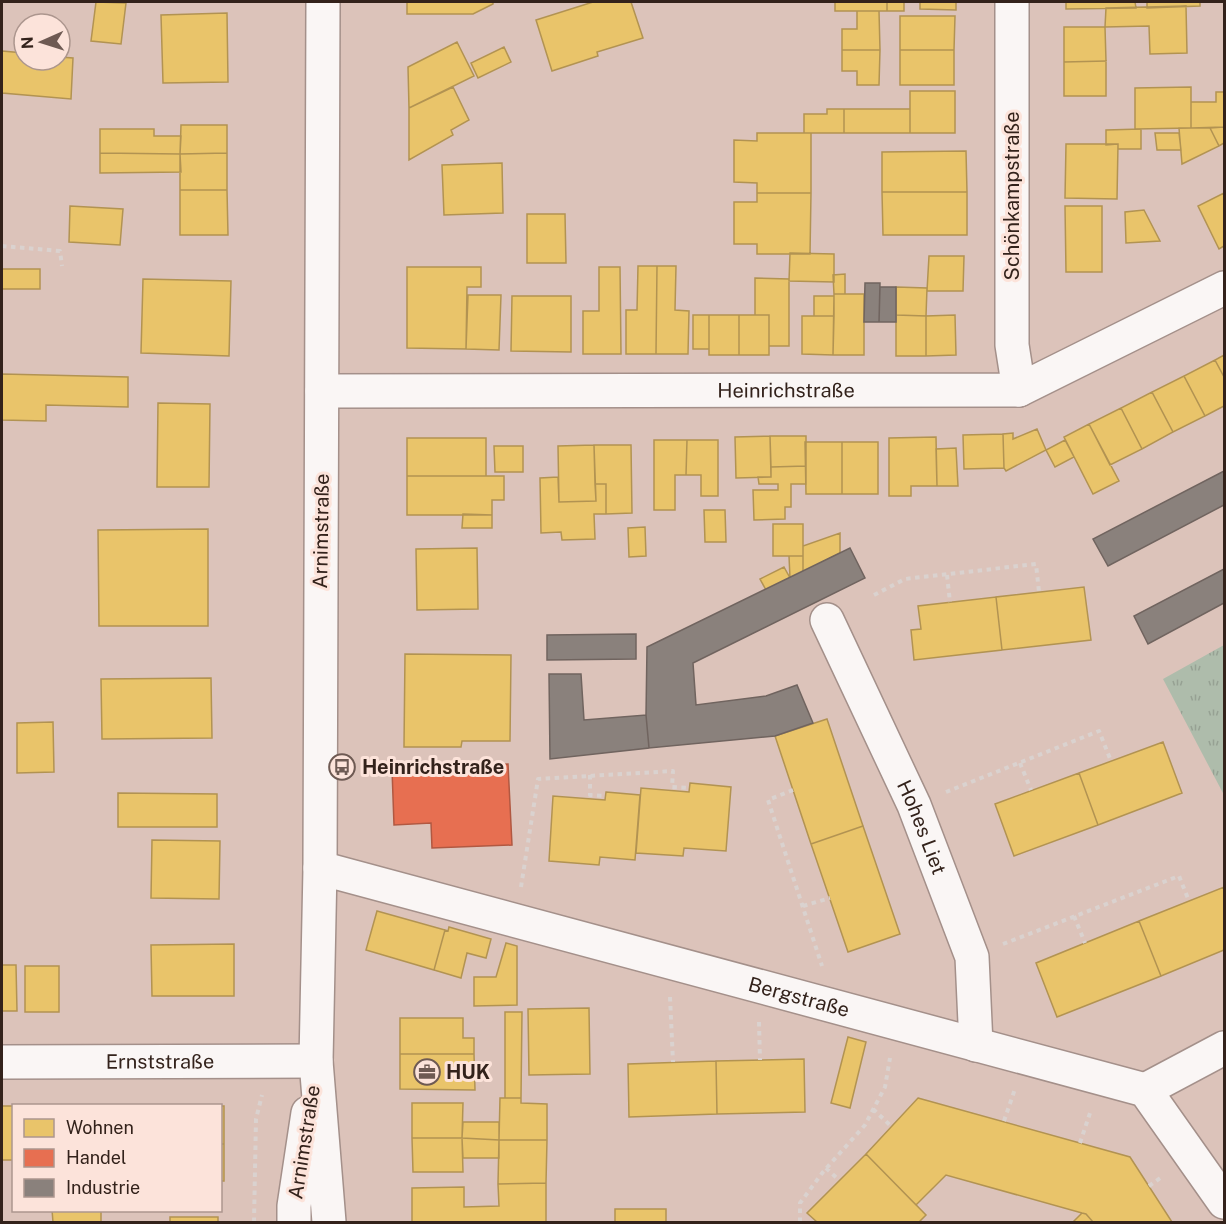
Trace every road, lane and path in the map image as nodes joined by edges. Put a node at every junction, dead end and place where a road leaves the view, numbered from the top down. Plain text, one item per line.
1 (323, 2) edge
2 (1012, 2) edge
3 (2, 246) edge
4 (62, 266) dead end
5 (1224, 288) edge
6 (1019, 390) junction
7 (322, 391) junction
8 (947, 574) junction
9 (1039, 592) dead end
10 (874, 595) dead end
11 (950, 602) dead end
12 (826, 620) dead end
13 (1111, 761) dead end
14 (1020, 763) junction
15 (590, 775) junction
16 (689, 788) dead end
17 (793, 790) dead end
18 (1031, 790) dead end
19 (944, 793) dead end
20 (606, 796) dead end
21 (320, 868) junction
22 (519, 897) dead end
23 (830, 898) dead end
24 (1189, 901) dead end
25 (803, 906) junction
26 (1074, 916) junction
27 (1085, 943) dead end
28 (1000, 945) dead end
29 (823, 970) dead end
30 (670, 994) dead end
31 (758, 1018) dead end
32 (976, 1045) junction
33 (1224, 1048) edge
34 (891, 1054) dead end
35 (760, 1060) dead end
36 (270, 1061) junction
37 (316, 1061) junction
38 (2, 1062) edge
39 (673, 1062) dead end
40 (1018, 1079) dead end
41 (1145, 1090) junction
42 (1094, 1100) dead end
43 (873, 1109) junction
44 (1004, 1121) dead end
45 (892, 1127) dead end
46 (1080, 1143) dead end
47 (826, 1168) junction
48 (839, 1180) dead end
49 (1224, 1202) edge
50 (254, 1222) edge
51 (294, 1222) edge
52 (329, 1222) edge
53 (800, 1222) edge

1 - 7 street, Arnimstraße
2 - 6 street, Schönkampstraße
3 - 4 path
5 - 6 street, Heinrichstraße
6 - 7 street, Heinrichstraße
7 - 21 street, Arnimstraße
8 - 9 path
8 - 10 path
8 - 11 path
12 - 32 street, Hohes Liet
13 - 14 path
14 - 18 path
14 - 19 path
15 - 16 path
15 - 20 path
15 - 22 path
17 - 25 path
21 - 32 street, Bergstraße
21 - 37 street, Arnimstraße
23 - 25 path
24 - 26 path
25 - 29 path
26 - 27 path
26 - 28 path
30 - 39 path
31 - 35 path
32 - 41 street, Bergstraße
33 - 41 street
34 - 43 path
36 - 37 street, Ernststraße
36 - 38 street, Ernststraße
36 - 50 path
37 - 51 street, Arnimstraße
37 - 52 street, Arnimstraße
40 - 44 path
41 - 49 street
42 - 46 path
43 - 45 path
43 - 47 path
47 - 48 path
47 - 53 path

